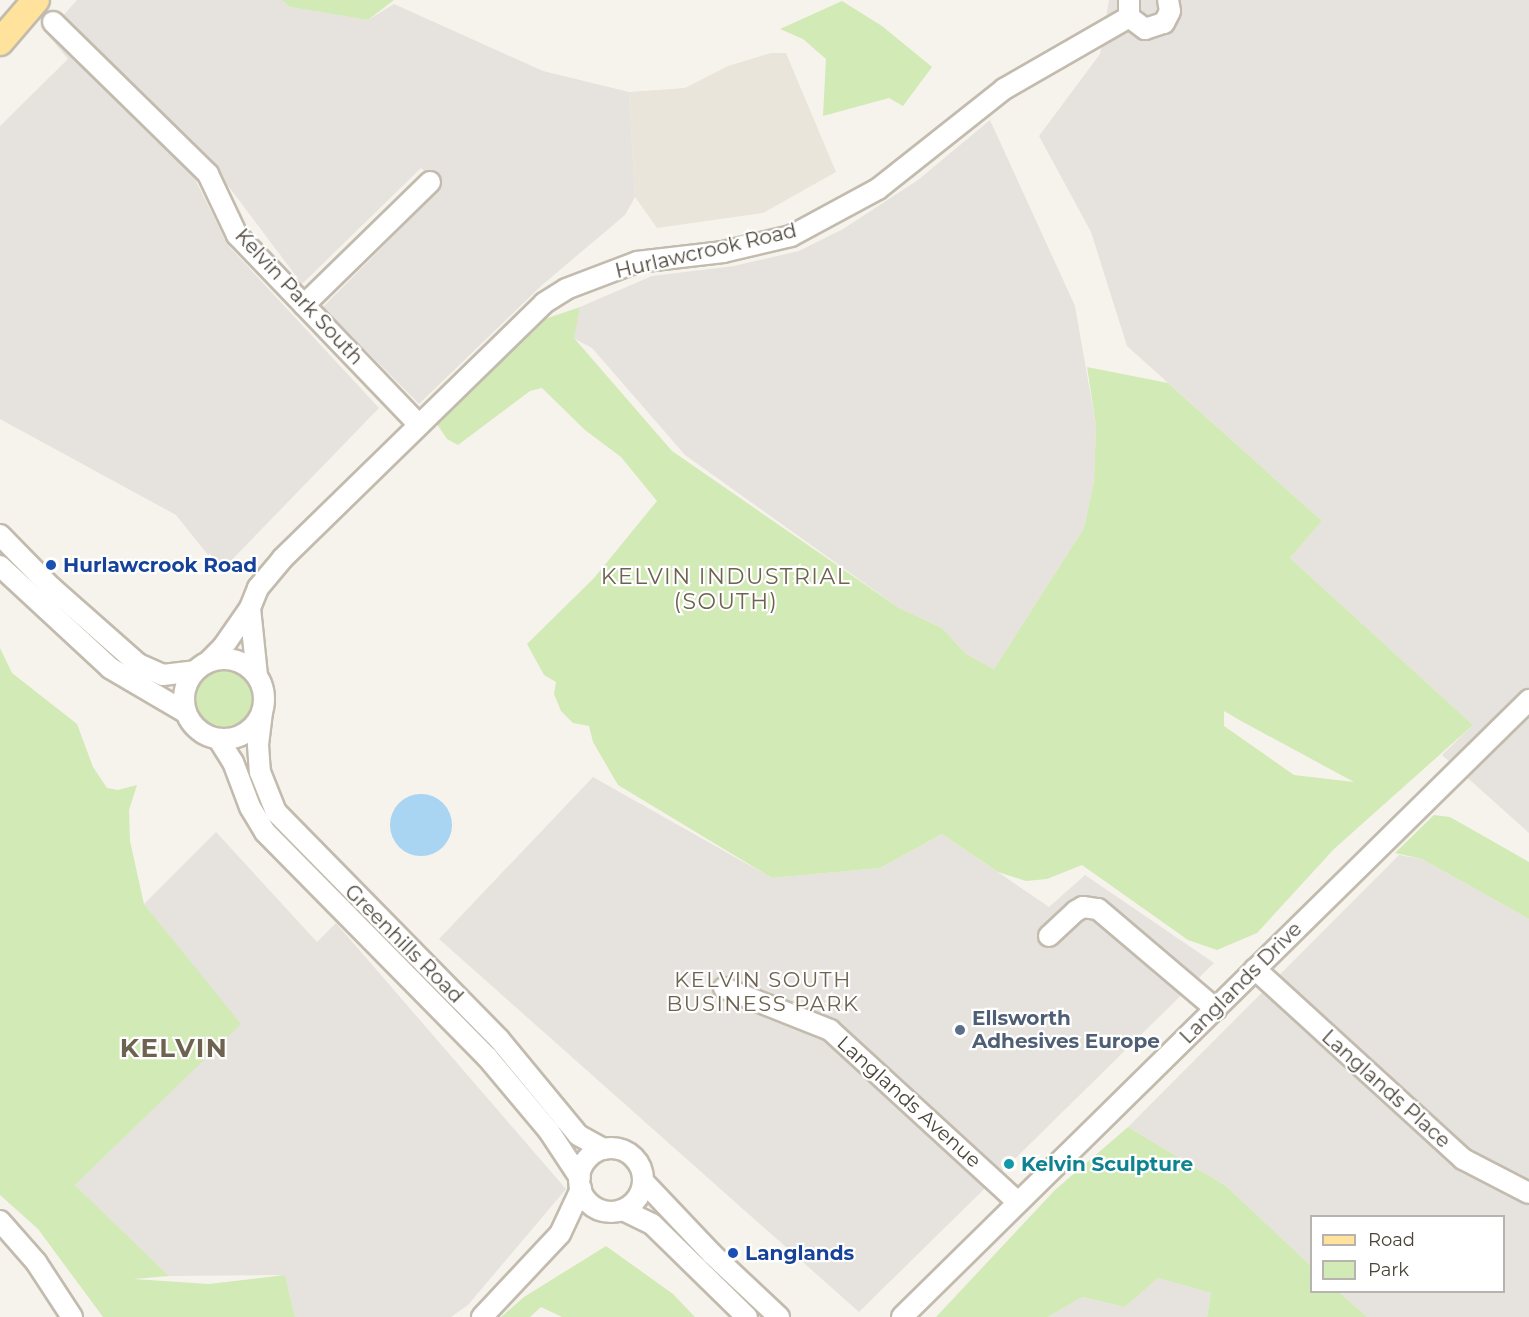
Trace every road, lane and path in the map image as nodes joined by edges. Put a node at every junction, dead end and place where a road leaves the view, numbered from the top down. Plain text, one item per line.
1 (36, 0) edge
2 (1168, 0) edge
3 (1129, 8) edge
4 (53, 22) dead end
5 (0, 42) edge
6 (429, 182) dead end
7 (304, 305) junction
8 (418, 424) junction
9 (0, 535) edge
10 (0, 566) edge
11 (250, 608) junction
12 (201, 667) junction
13 (257, 676) junction
14 (1529, 700) edge
15 (185, 712) junction
16 (262, 712) junction
17 (219, 740) junction
18 (1048, 936) dead end
19 (1255, 969) junction
20 (724, 988) dead end
21 (1215, 1009) junction
22 (603, 1149) junction
23 (643, 1181) junction
24 (580, 1183) junction
25 (1529, 1193) edge
26 (1018, 1202) junction
27 (614, 1210) junction
28 (0, 1221) edge
29 (560, 1234) junction
30 (72, 1317) edge
31 (482, 1317) edge
32 (747, 1317) edge
33 (779, 1317) edge
34 (902, 1317) edge

1 - 5 main road
2 - 3 street
3 - 8 street, Hurlawcrook Road
4 - 7 street, Kelvin Park South
6 - 7 street
7 - 8 street, Kelvin Park South
8 - 11 street, Hurlawcrook Road
9 - 12 street
10 - 15 street
11 - 12 street, Hurlawcrook Road
11 - 13 street
12 - 13 street
12 - 15 street
13 - 16 street
14 - 19 street, Langlands Drive
15 - 17 street
16 - 17 street
16 - 22 street, Greenhills Road
17 - 24 street, Greenhills Road
18 - 21 street
19 - 21 street, Langlands Drive
19 - 25 street, Langlands Place
20 - 26 street, Langlands Avenue
21 - 26 street, Langlands Drive
22 - 23 street
22 - 24 street
23 - 27 street
23 - 33 street
24 - 27 street
24 - 29 street
26 - 34 street, Langlands Drive
27 - 29 street
27 - 32 street
28 - 30 street
29 - 31 street

